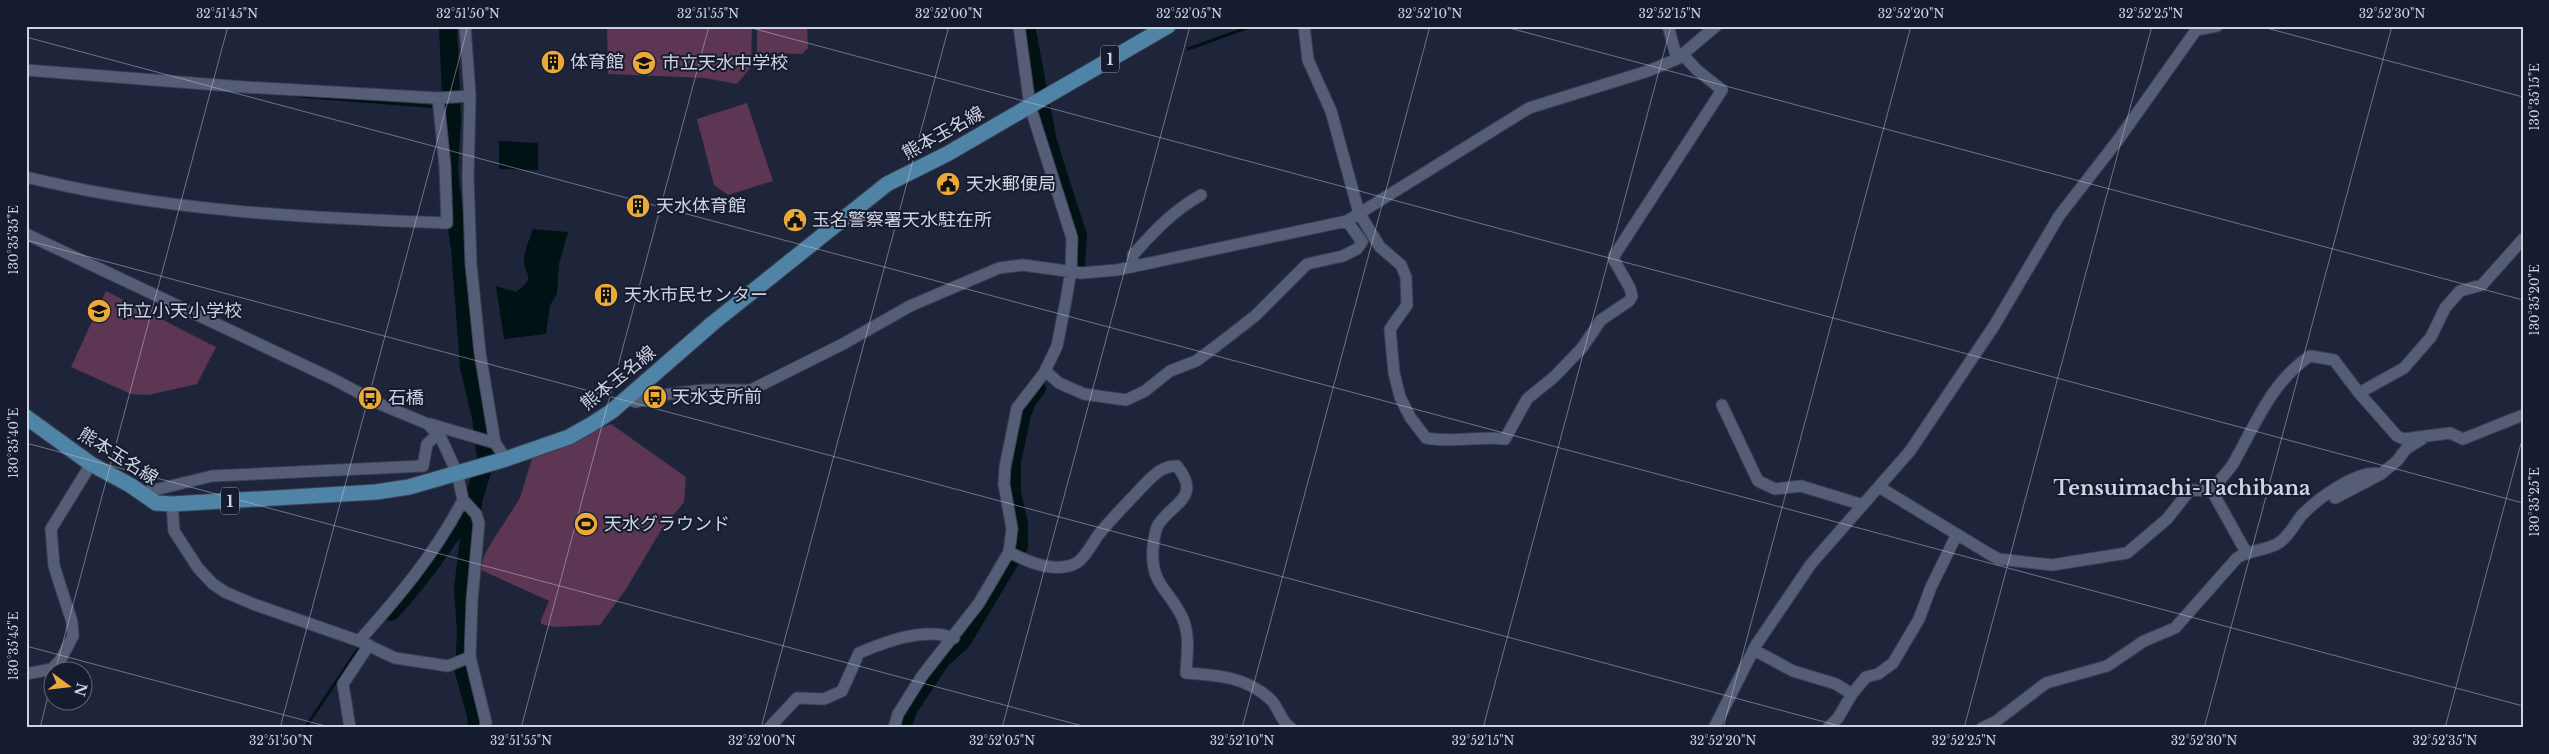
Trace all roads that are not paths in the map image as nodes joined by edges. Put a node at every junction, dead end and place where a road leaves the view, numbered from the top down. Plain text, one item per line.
1 (465, 26) edge
2 (1018, 26) edge
3 (1168, 26) edge
4 (1304, 26) edge
5 (1668, 26) edge
6 (1716, 26) edge
7 (2217, 26) edge
8 (2198, 28) edge
9 (1679, 57) junction
10 (26, 70) edge
11 (465, 96) junction
12 (439, 98) junction
13 (1033, 104) junction
14 (26, 177) edge
15 (1201, 195) dead end
16 (1359, 214) junction
17 (1347, 221) junction
18 (26, 234) edge
19 (2523, 239) edge
20 (1133, 266) junction
21 (1075, 272) junction
22 (1045, 373) junction
23 (2359, 393) junction
24 (625, 398) junction
25 (1722, 405) dead end
26 (2523, 415) edge
27 (26, 417) edge
28 (428, 424) junction
29 (438, 434) junction
30 (2423, 438) junction
31 (491, 442) junction
32 (499, 461) junction
33 (91, 464) junction
34 (457, 473) junction
35 (2381, 474) junction
36 (1879, 487) junction
37 (2212, 491) junction
38 (142, 493) junction
39 (2336, 498) dead end
40 (464, 501) junction
41 (172, 504) junction
42 (1863, 505) junction
43 (1957, 534) junction
44 (2246, 552) junction
45 (1010, 553) junction
46 (954, 638) junction
47 (364, 643) junction
48 (1754, 650) junction
49 (465, 659) junction
50 (26, 674) edge
51 (1852, 694) junction
52 (350, 728) edge
53 (485, 728) edge
54 (769, 728) edge
55 (894, 728) edge
56 (1291, 728) edge
57 (1714, 728) edge
58 (1828, 728) edge
59 (1982, 728) edge

1 - 11 street
2 - 13 street
3 - 13 main road, 熊本玉名線 / 1
4 - 16 street
5 - 9 street
6 - 9 street
7 - 8 street
8 - 36 street
9 - 16 street
9 - 16 street
10 - 12 street
11 - 12 street
11 - 31 street
12 - 14 street
13 - 21 street
13 - 24 main road, 熊本玉名線 / 1
15 - 20 street
16 - 17 street
17 - 20 street
17 - 22 street
18 - 28 street
19 - 23 street
20 - 21 street
21 - 22 street
21 - 24 street
22 - 45 street
23 - 30 street
23 - 37 street
24 - 32 main road, 熊本玉名線 / 1
25 - 42 street
26 - 30 street
27 - 33 main road, 熊本玉名線 / 1
28 - 29 street
28 - 31 street
29 - 34 street
29 - 38 street
30 - 35 street
31 - 32 street
32 - 34 main road, 熊本玉名線 / 1
33 - 38 main road, 熊本玉名線 / 1
33 - 50 street
34 - 40 street
34 - 41 main road, 熊本玉名線 / 1
35 - 39 street
35 - 44 street
36 - 42 street
36 - 43 street
37 - 43 street
37 - 44 street
38 - 41 main road, 熊本玉名線 / 1
40 - 47 street
40 - 49 street
41 - 47 street
42 - 48 street
43 - 51 street
44 - 59 street
45 - 46 street
45 - 56 street
46 - 54 street
46 - 55 street
47 - 49 street
47 - 52 street
48 - 51 street
48 - 57 street
49 - 53 street
51 - 58 street

